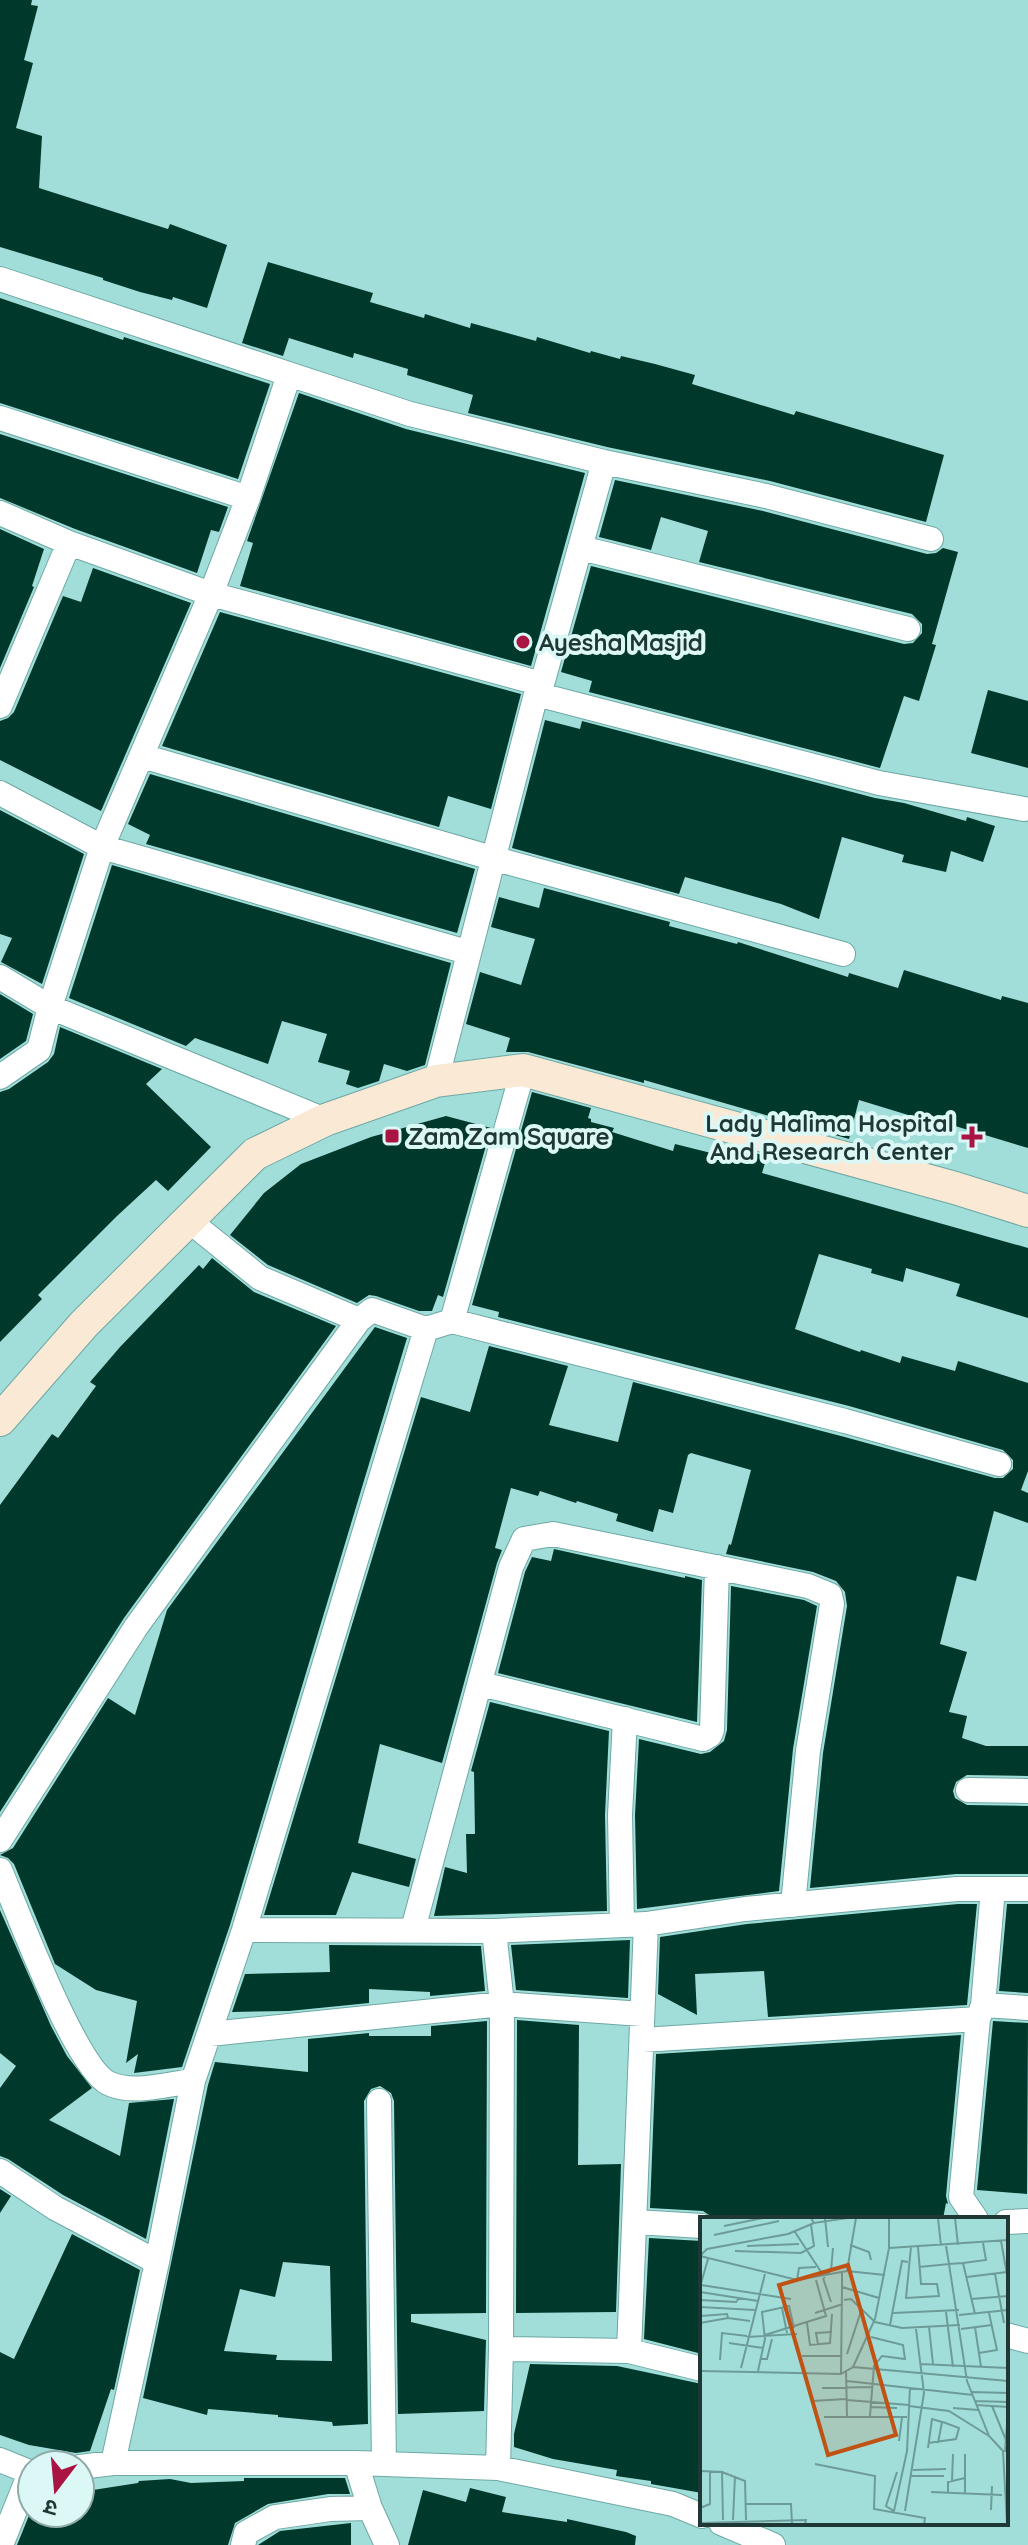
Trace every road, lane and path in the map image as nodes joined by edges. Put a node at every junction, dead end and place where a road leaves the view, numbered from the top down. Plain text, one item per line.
1 (0, 279) edge
2 (289, 375) junction
3 (0, 418) edge
4 (604, 462) junction
5 (248, 498) junction
6 (0, 513) edge
7 (931, 539) dead end
8 (69, 543) junction
9 (581, 548) junction
10 (211, 594) junction
11 (908, 629) dead end
12 (539, 689) junction
13 (0, 706) edge
14 (142, 756) junction
15 (0, 793) edge
16 (1024, 809) dead end
17 (102, 847) junction
18 (492, 858) junction
19 (467, 952) junction
20 (843, 954) dead end
21 (0, 977) edge
22 (50, 1007) junction
23 (523, 1070) junction
24 (0, 1077) edge
25 (436, 1081) junction
26 (325, 1120) junction
27 (1028, 1211) edge
28 (187, 1219) junction
29 (359, 1320) junction
30 (452, 1321) junction
31 (426, 1329) junction
32 (0, 1420) edge
33 (999, 1464) dead end
34 (717, 1567) junction
35 (481, 1684) junction
36 (625, 1719) junction
37 (968, 1790) dead end
38 (1028, 1791) edge
39 (0, 1840) edge
40 (0, 1870) edge
41 (993, 1889) junction
42 (1028, 1889) edge
43 (793, 1905) junction
44 (634, 1925) junction
45 (413, 1929) junction
46 (244, 1930) junction
47 (494, 1931) junction
48 (502, 2004) junction
49 (1028, 2008) edge
50 (981, 2012) junction
51 (642, 2014) junction
52 (210, 2034) junction
53 (642, 2040) junction
54 (193, 2081) junction
55 (379, 2101) dead end
56 (0, 2171) edge
57 (975, 2217) edge
58 (1028, 2221) edge
59 (635, 2222) junction
60 (1008, 2222) edge
61 (700, 2226) edge
62 (157, 2262) junction
63 (1008, 2336) edge
64 (1028, 2341) edge
65 (501, 2349) junction
66 (629, 2351) junction
67 (700, 2369) edge
68 (113, 2463) junction
69 (356, 2463) junction
70 (384, 2464) junction
71 (96, 2465) edge
72 (498, 2468) junction
73 (370, 2508) junction
74 (16, 2509) edge
75 (700, 2515) edge
76 (725, 2525) edge
77 (759, 2542) edge
78 (1, 2545) edge
79 (243, 2545) edge
80 (387, 2545) edge

1 - 2 street
2 - 4 street
2 - 5 street
3 - 5 street
4 - 7 street
4 - 9 street
5 - 10 street
6 - 8 street
8 - 10 street
8 - 13 street
9 - 11 street
9 - 12 street
10 - 12 street
10 - 14 street
12 - 16 street
12 - 18 street
14 - 17 street
14 - 18 street
15 - 17 street
17 - 19 street
17 - 22 street
18 - 19 street
18 - 20 street
19 - 25 street
21 - 22 street
22 - 24 street
22 - 26 street
23 - 25 main road
23 - 27 main road
23 - 30 street
25 - 26 main road
26 - 28 main road
28 - 29 street
28 - 32 main road
29 - 31 street
29 - 39 street
30 - 31 street
30 - 33 street
31 - 46 street
34 - 35 street
34 - 36 street
34 - 43 street
35 - 36 street
35 - 45 street
36 - 44 street
37 - 38 street
40 - 54 street
41 - 42 street
41 - 43 street
41 - 50 street
43 - 44 street
44 - 47 street
44 - 51 street
45 - 46 street
45 - 47 street
46 - 52 street
47 - 48 street
48 - 51 street
48 - 52 street
48 - 65 street
49 - 50 street
50 - 53 street
50 - 57 street
51 - 53 street
52 - 54 street
53 - 59 street
54 - 62 street
55 - 70 street
56 - 62 street
58 - 60 street
59 - 61 street
59 - 66 street
62 - 68 street
63 - 64 street
65 - 66 street
65 - 72 street
66 - 67 street
68 - 69 street
68 - 71 street
69 - 70 street
69 - 73 street
70 - 72 street
72 - 75 street
73 - 79 street
73 - 80 street
74 - 78 street
76 - 77 street

